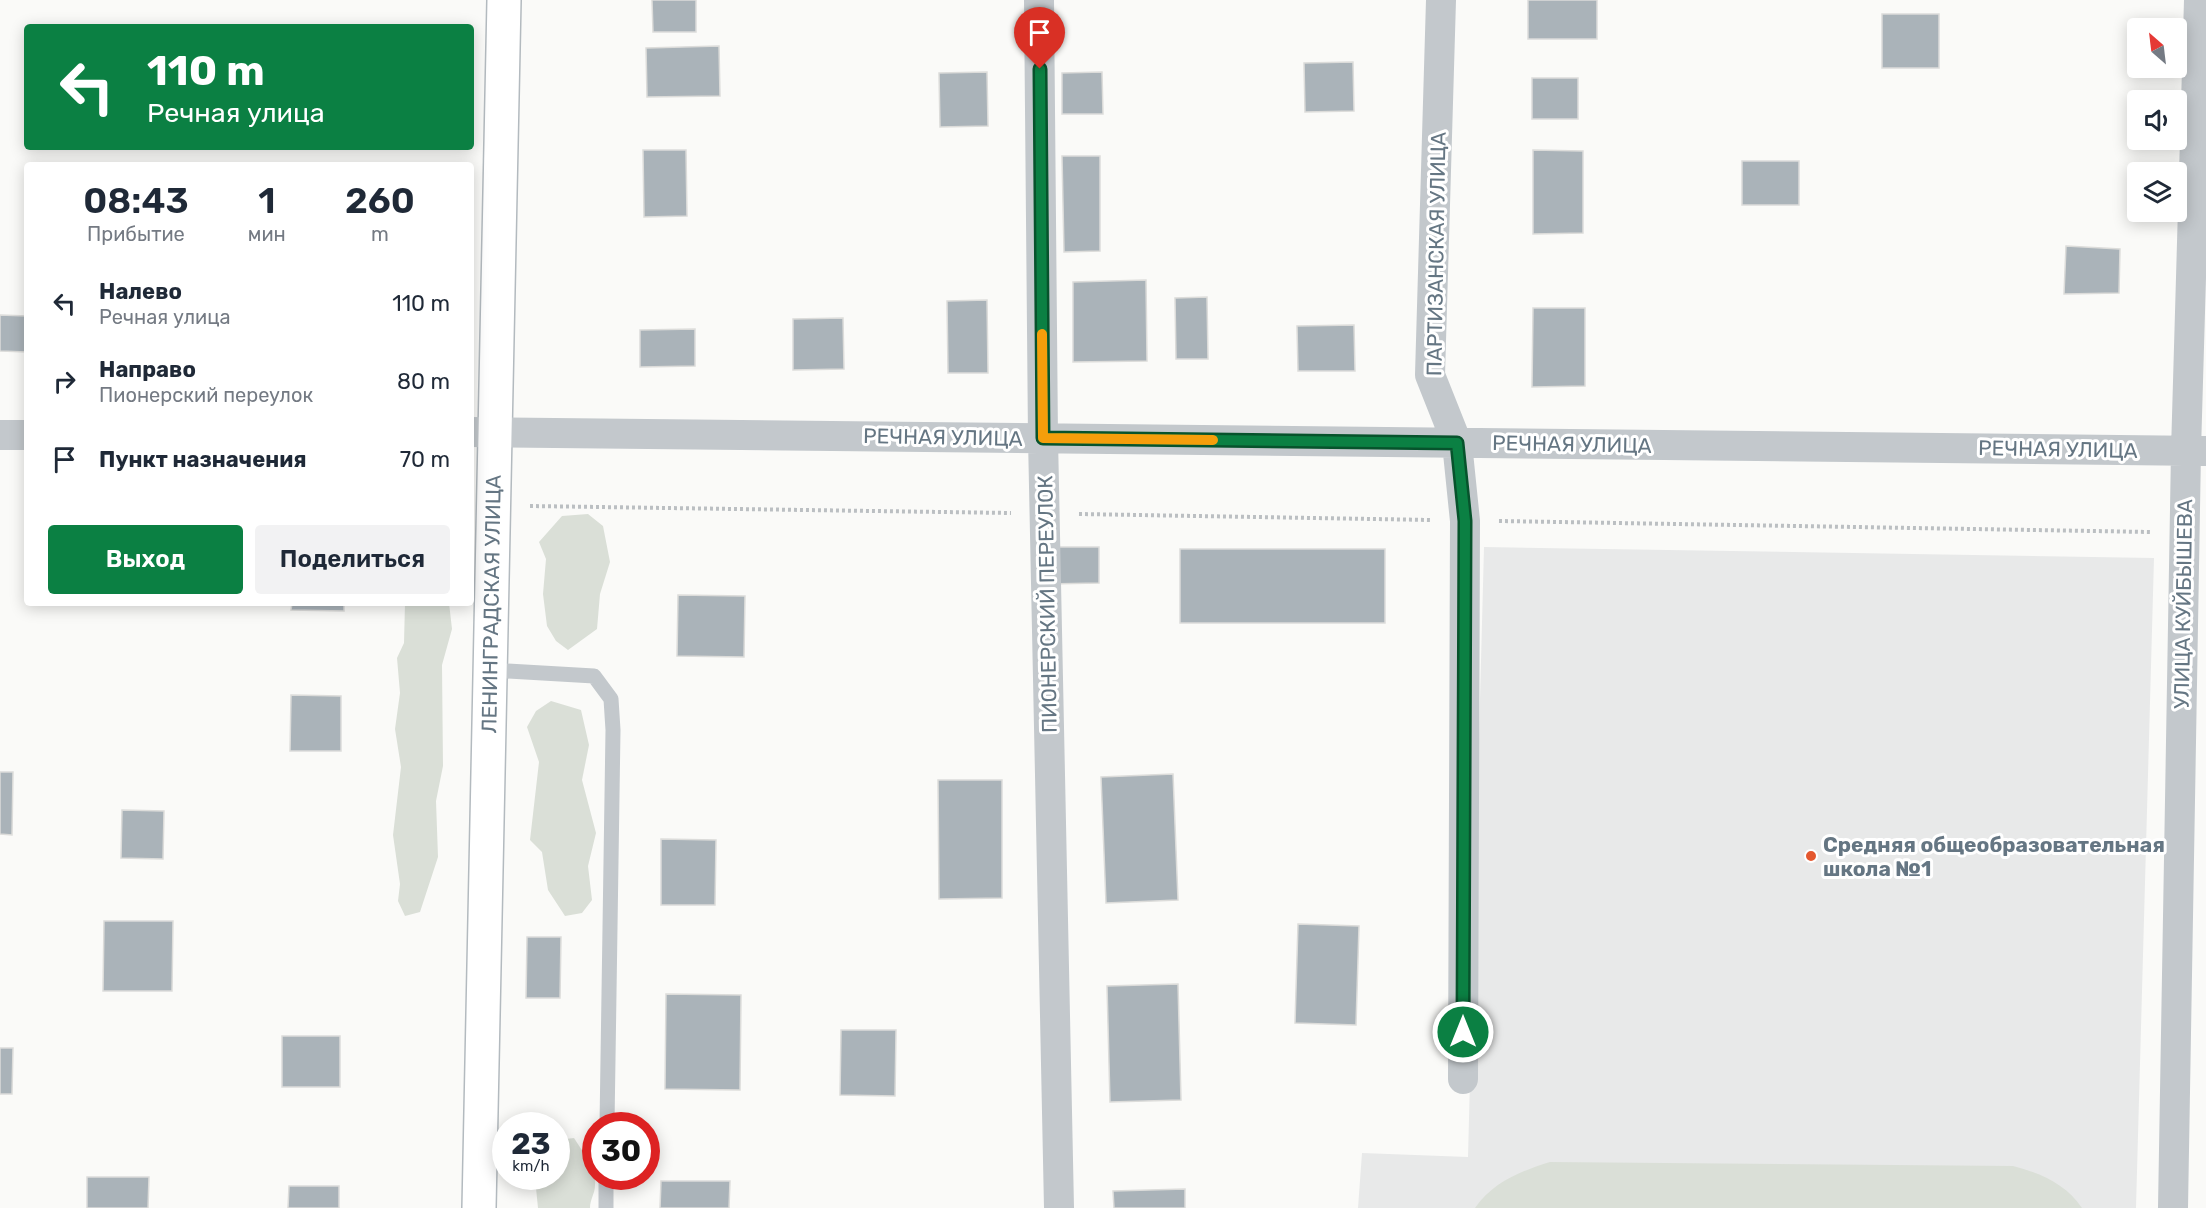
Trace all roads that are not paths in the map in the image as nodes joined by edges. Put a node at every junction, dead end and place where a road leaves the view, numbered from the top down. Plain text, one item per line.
1 (504, 0) edge
2 (1039, 0) edge
3 (1441, 0) edge
4 (2199, 0) edge
5 (483, 432) edge
6 (0, 435) edge
7 (24, 435) edge
8 (1043, 438) junction
9 (1457, 443) junction
10 (2196, 451) edge
11 (490, 670) junction
12 (1463, 1079) dead end
13 (607, 1112) edge
14 (606, 1190) edge
15 (479, 1208) edge
16 (606, 1208) edge
17 (1059, 1208) edge
18 (2173, 1208) edge

1 - 5 street, ЛЕНИНГРАДСКАЯ УЛИЦА
2 - 8 street, ПИОНЕРСКИЙ ПЕРЕУЛОК
3 - 9 street, ПАРТИЗАНСКАЯ УЛИЦА
4 - 10 street, УЛИЦА КУЙБЫШЕВА
5 - 8 street, РЕЧНАЯ УЛИЦА
5 - 11 street, ЛЕНИНГРАДСКАЯ УЛИЦА
6 - 7 street
8 - 9 street, РЕЧНАЯ УЛИЦА
8 - 17 street, ПИОНЕРСКИЙ ПЕРЕУЛОК
9 - 10 street, РЕЧНАЯ УЛИЦА
9 - 12 street, ПАРТИЗАНСКАЯ УЛИЦА
10 - 18 street, УЛИЦА КУЙБЫШЕВА
11 - 13 lane
11 - 15 street, ЛЕНИНГРАДСКАЯ УЛИЦА
14 - 16 lane

